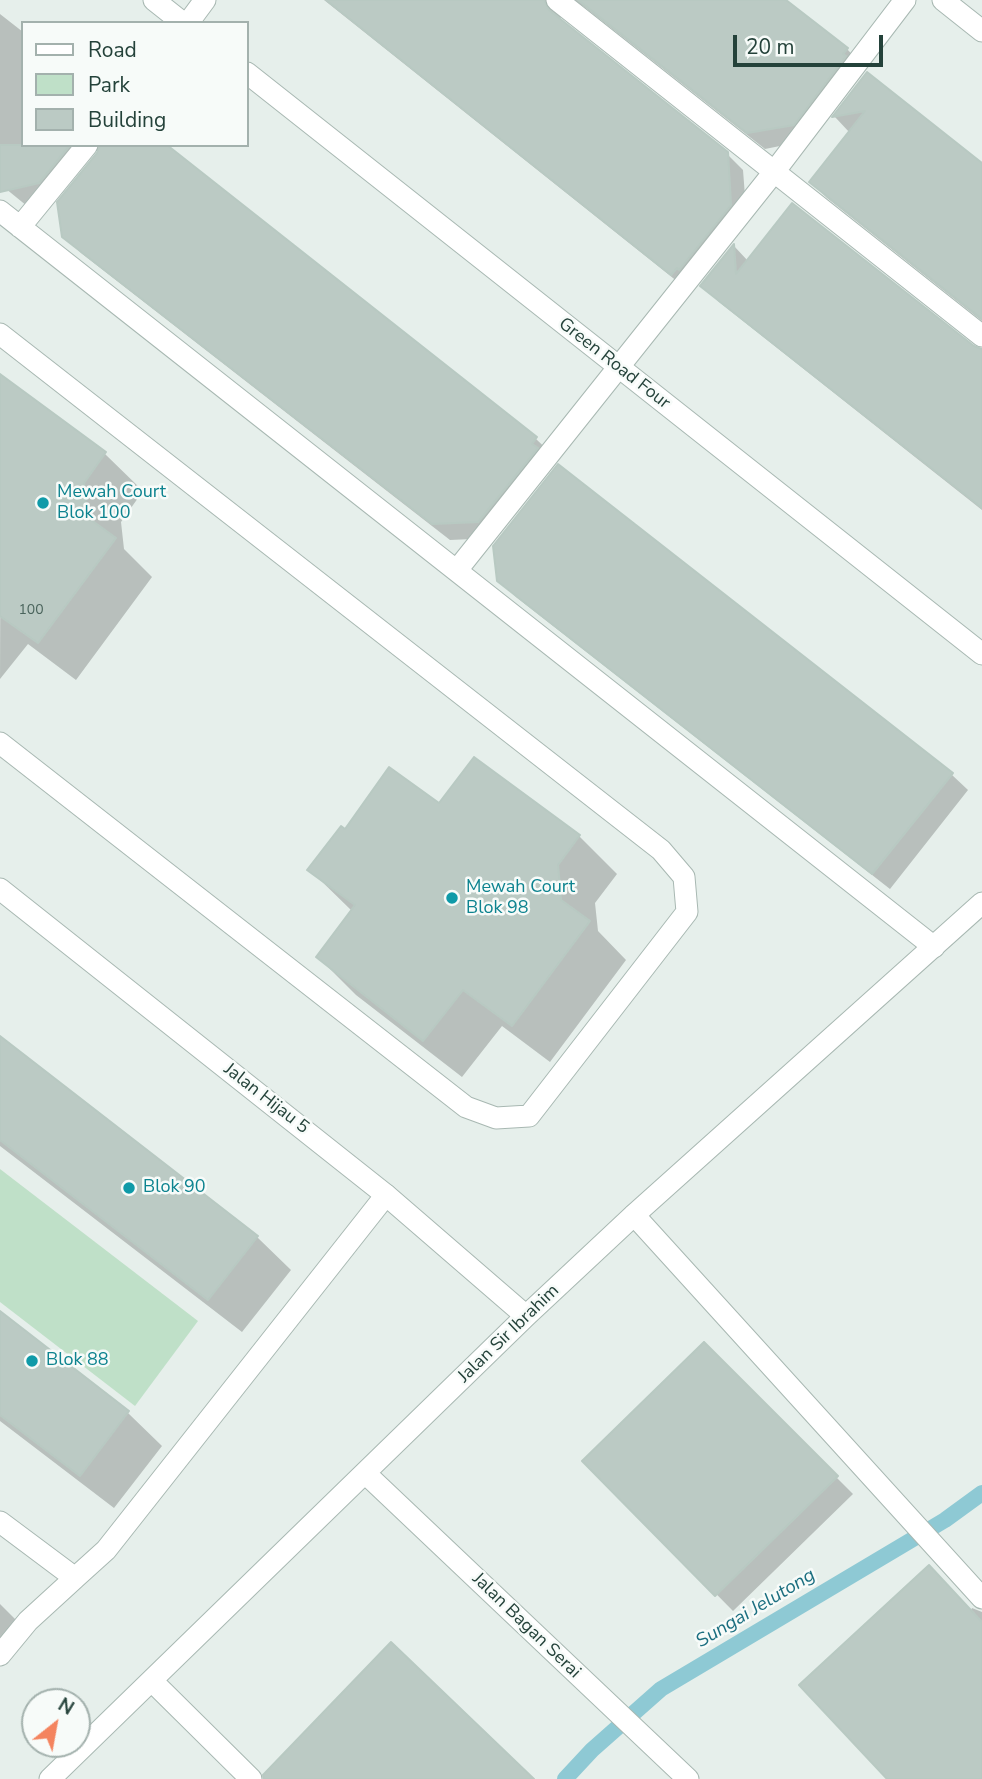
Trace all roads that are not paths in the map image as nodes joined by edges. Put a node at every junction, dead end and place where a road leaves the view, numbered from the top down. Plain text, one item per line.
1 (154, 0) edge
2 (205, 0) edge
3 (557, 0) edge
4 (905, 0) edge
5 (943, 0) edge
6 (182, 21) edge
7 (187, 21) edge
8 (982, 31) edge
9 (248, 74) edge
10 (85, 147) edge
11 (774, 172) junction
12 (0, 211) edge
13 (20, 227) junction
14 (0, 334) edge
15 (982, 336) edge
16 (618, 367) junction
17 (457, 570) junction
18 (982, 654) edge
19 (0, 743) edge
20 (0, 889) edge
21 (982, 903) edge
22 (934, 947) junction
23 (386, 1195) junction
24 (634, 1215) junction
25 (526, 1316) junction
26 (365, 1473) junction
27 (0, 1522) edge
28 (75, 1578) junction
29 (982, 1598) edge
30 (0, 1655) edge
31 (152, 1681) junction
32 (50, 1779) edge
33 (251, 1779) edge
34 (688, 1779) edge

1 - 6 street
2 - 7 street
3 - 11 street
4 - 11 street
5 - 8 street
9 - 16 street, Green Road Four
10 - 13 street
11 - 15 street
11 - 16 street
12 - 13 street
13 - 17 street
14 - 19 street
16 - 17 street
16 - 18 street, Green Road Four
17 - 22 street
20 - 23 street, Jalan Hijau 5
21 - 22 street, Jalan Sir Ibrahim
22 - 24 street, Jalan Sir Ibrahim
23 - 25 street, Jalan Hijau 5
23 - 28 street
24 - 25 street, Jalan Sir Ibrahim
24 - 29 street
25 - 26 street, Jalan Sir Ibrahim
26 - 31 street, Jalan Sir Ibrahim
26 - 34 street, Jalan Bagan Serai
27 - 28 street
28 - 30 street
31 - 32 street, Jalan Sir Ibrahim
31 - 33 street

